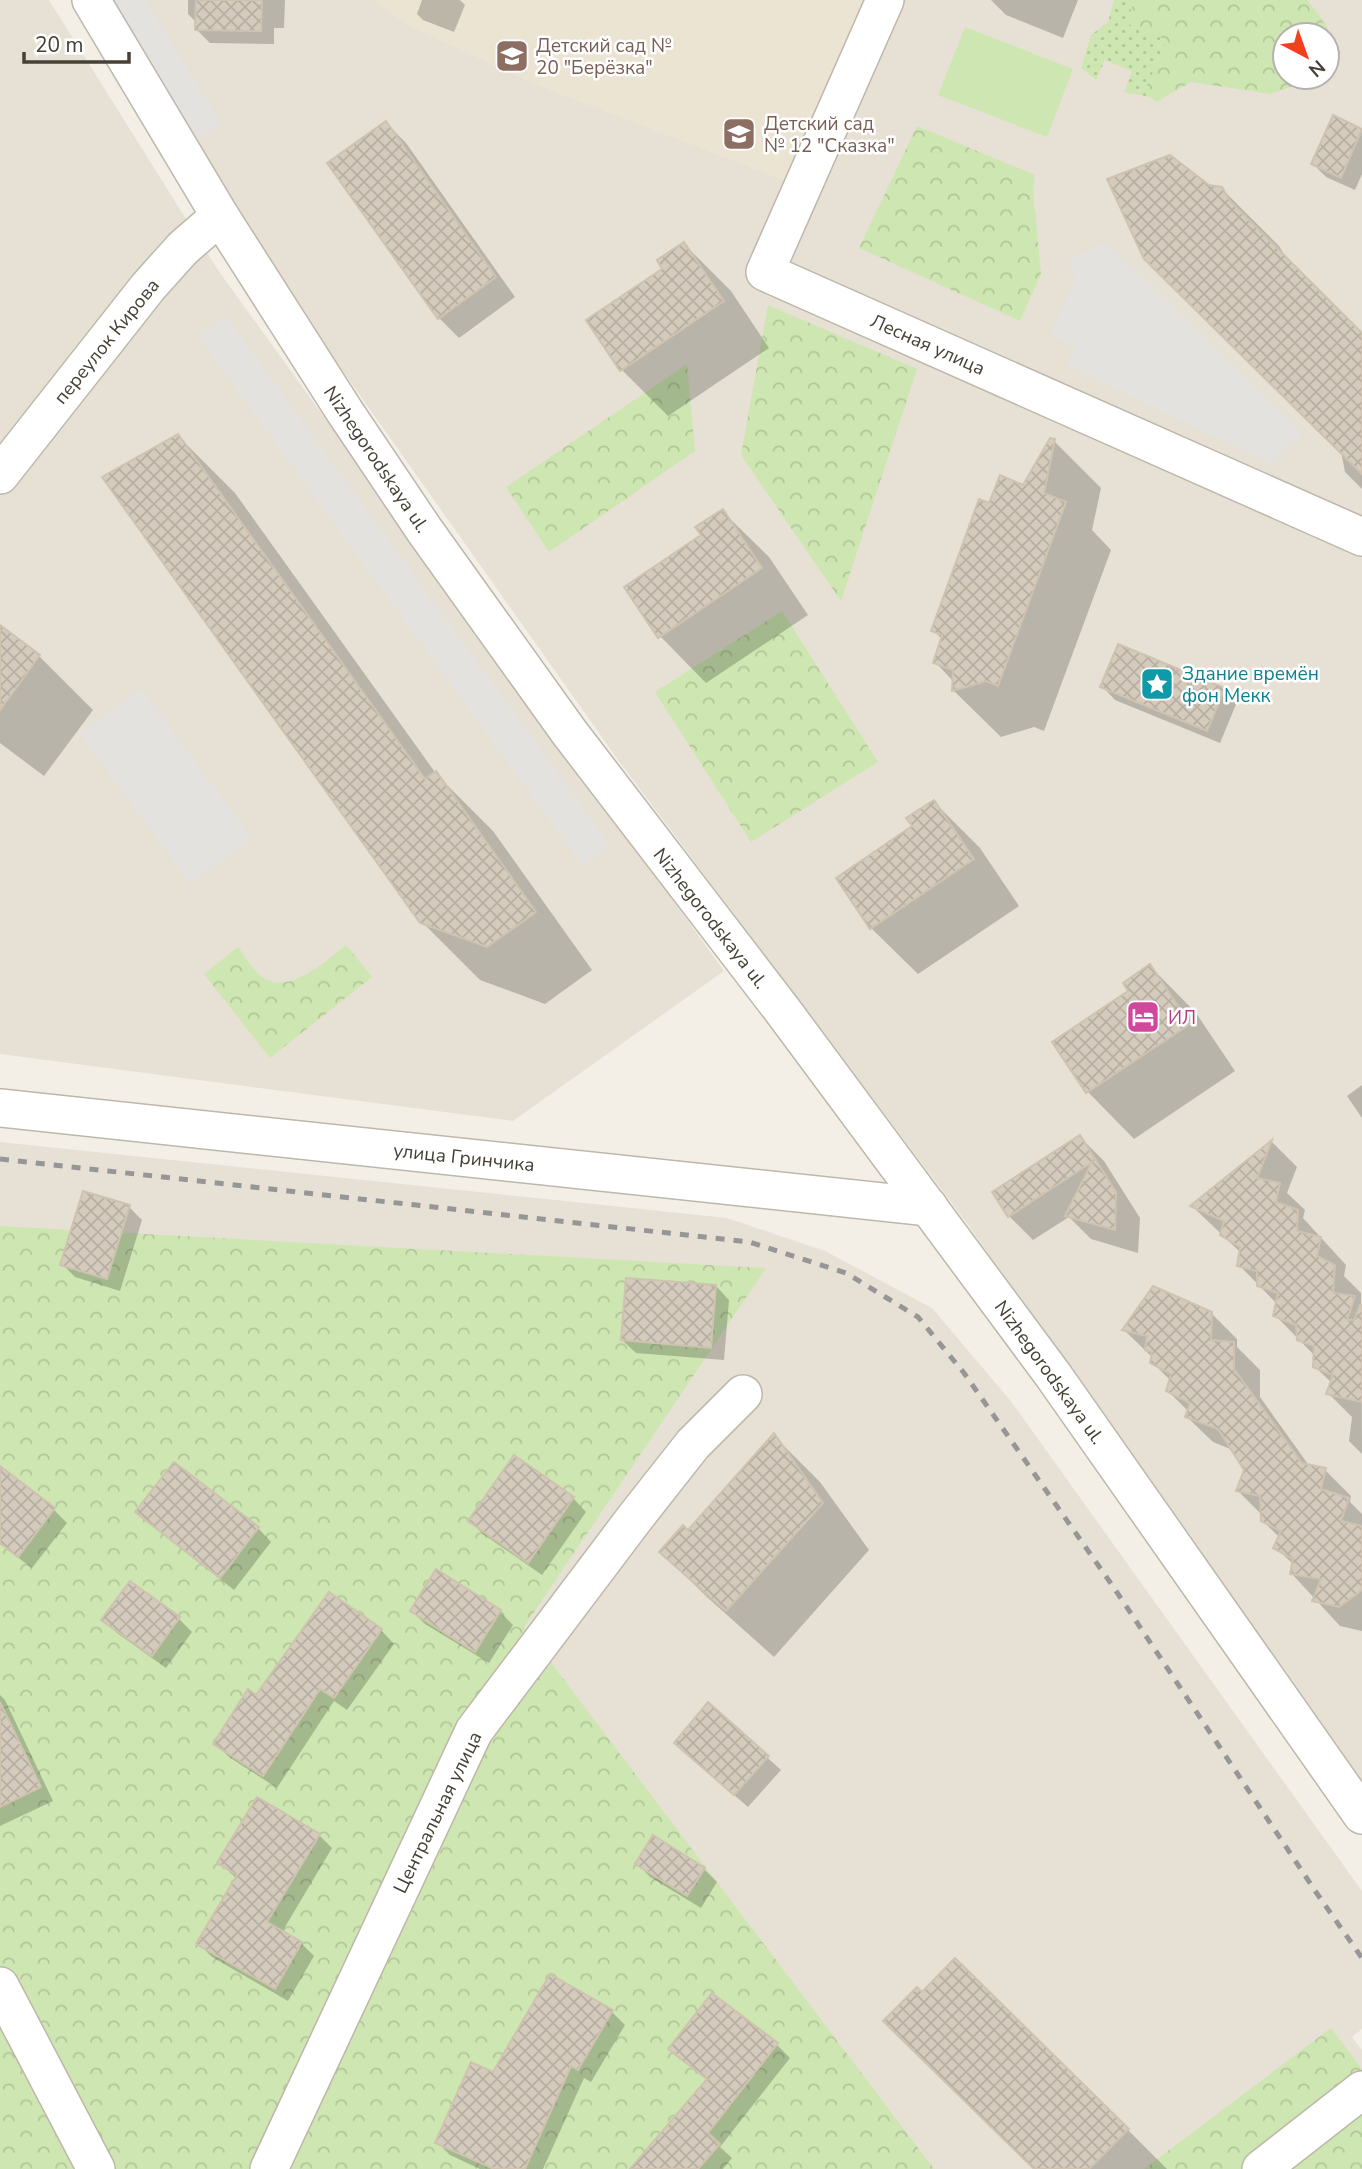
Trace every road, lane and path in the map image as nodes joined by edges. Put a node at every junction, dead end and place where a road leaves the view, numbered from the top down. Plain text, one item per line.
1 (90, 0) edge
2 (885, 0) edge
3 (220, 216) junction
4 (0, 475) edge
5 (1362, 537) edge
6 (0, 1108) edge
7 (929, 1206) junction
8 (743, 1394) dead end
9 (1362, 1815) edge
10 (0, 1986) edge
11 (1362, 2090) edge
12 (96, 2169) edge
13 (269, 2169) edge
14 (1261, 2169) edge

1 - 3 street, Nizhegorodskaya ul.
2 - 5 street, Лесная улица
3 - 4 street, переулок Кирова
3 - 7 street, Nizhegorodskaya ul.
6 - 7 street, улица Гринчика
7 - 9 street, Nizhegorodskaya ul.
8 - 13 street, Центральная улица
10 - 12 street
11 - 14 street

